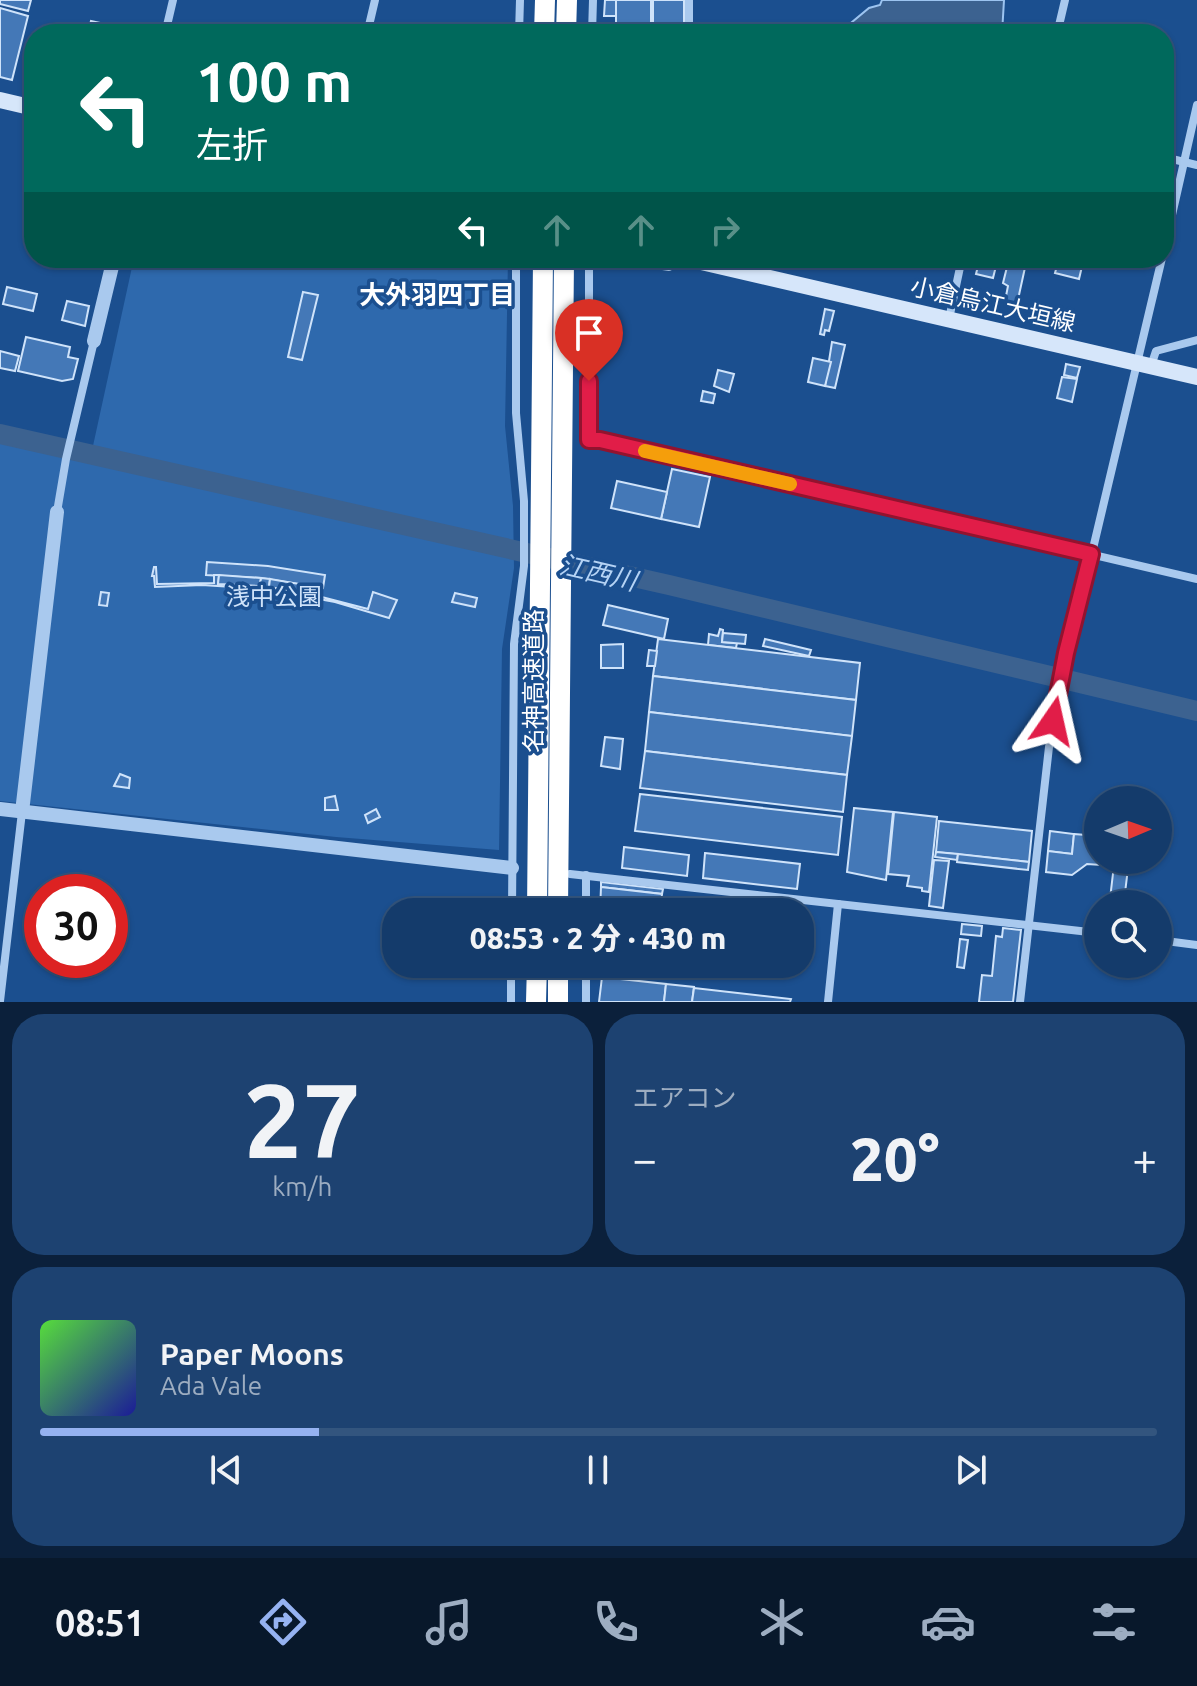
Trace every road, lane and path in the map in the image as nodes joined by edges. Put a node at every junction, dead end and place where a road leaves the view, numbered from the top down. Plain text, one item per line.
1 (173, 0) edge
2 (375, 0) edge
3 (520, 0) edge
4 (545, 0) edge
5 (567, 0) edge
6 (593, 0) edge
7 (689, 0) edge
8 (1065, 0) edge
9 (167, 24) edge
10 (369, 24) edge
11 (519, 24) edge
12 (544, 24) edge
13 (566, 24) edge
14 (592, 24) edge
15 (689, 24) edge
16 (1059, 24) edge
17 (0, 100) edge
18 (1197, 105) edge
19 (24, 106) edge
20 (1174, 160) edge
21 (1184, 162) junction
22 (1197, 165) edge
23 (1174, 206) edge
24 (112, 268) edge
25 (516, 268) edge
26 (543, 268) edge
27 (564, 268) edge
28 (589, 268) edge
29 (727, 268) edge
30 (960, 268) edge
31 (1160, 268) edge
32 (949, 319) junction
33 (1197, 340) edge
34 (94, 341) joint
35 (1145, 364) junction
36 (1197, 377) edge
37 (532, 499) junction
38 (57, 512) joint
39 (1091, 554) junction
40 (1197, 579) edge
41 (550, 592) junction
42 (0, 809) edge
43 (22, 812) junction
44 (520, 869) junction
45 (570, 874) dead end
46 (586, 875) junction
47 (515, 898) edge
48 (538, 898) edge
49 (558, 898) edge
50 (586, 898) edge
51 (838, 904) junction
52 (1029, 925) junction
53 (1084, 931) edge
54 (1172, 942) edge
55 (1197, 945) edge
56 (511, 978) edge
57 (537, 978) edge
58 (558, 978) edge
59 (586, 978) edge
60 (0, 1001) edge
61 (511, 1002) edge
62 (536, 1002) edge
63 (558, 1002) edge
64 (586, 1002) edge
65 (828, 1002) edge
66 (1020, 1002) edge

1 - 9 street
2 - 10 street
3 - 11 street
4 - 12 highway
5 - 13 highway
6 - 14 street
7 - 15 street
8 - 16 street
17 - 19 main road
18 - 21 street
20 - 21 street
21 - 22 street
21 - 23 street
24 - 34 street
25 - 37 street
26 - 37 highway, 名神高速道路
27 - 41 highway, 名神高速道路
28 - 39 street
29 - 32 main road, 小倉烏江大垣線
30 - 32 street
31 - 35 street
32 - 35 main road, 小倉烏江大垣線
33 - 35 street
34 - 38 street
35 - 36 main road, 小倉烏江大垣線
35 - 39 street
37 - 41 highway, 名神高速道路
37 - 44 street
38 - 43 street
39 - 40 street
39 - 52 street
41 - 48 highway, 名神高速道路
41 - 49 highway, 名神高速道路
42 - 43 street
43 - 44 street
43 - 60 street
44 - 47 street
45 - 46 street
46 - 50 street
46 - 51 street
51 - 52 street
51 - 65 street
52 - 53 street
52 - 66 street
54 - 55 street
56 - 61 street
57 - 62 highway
58 - 63 highway
59 - 64 street

